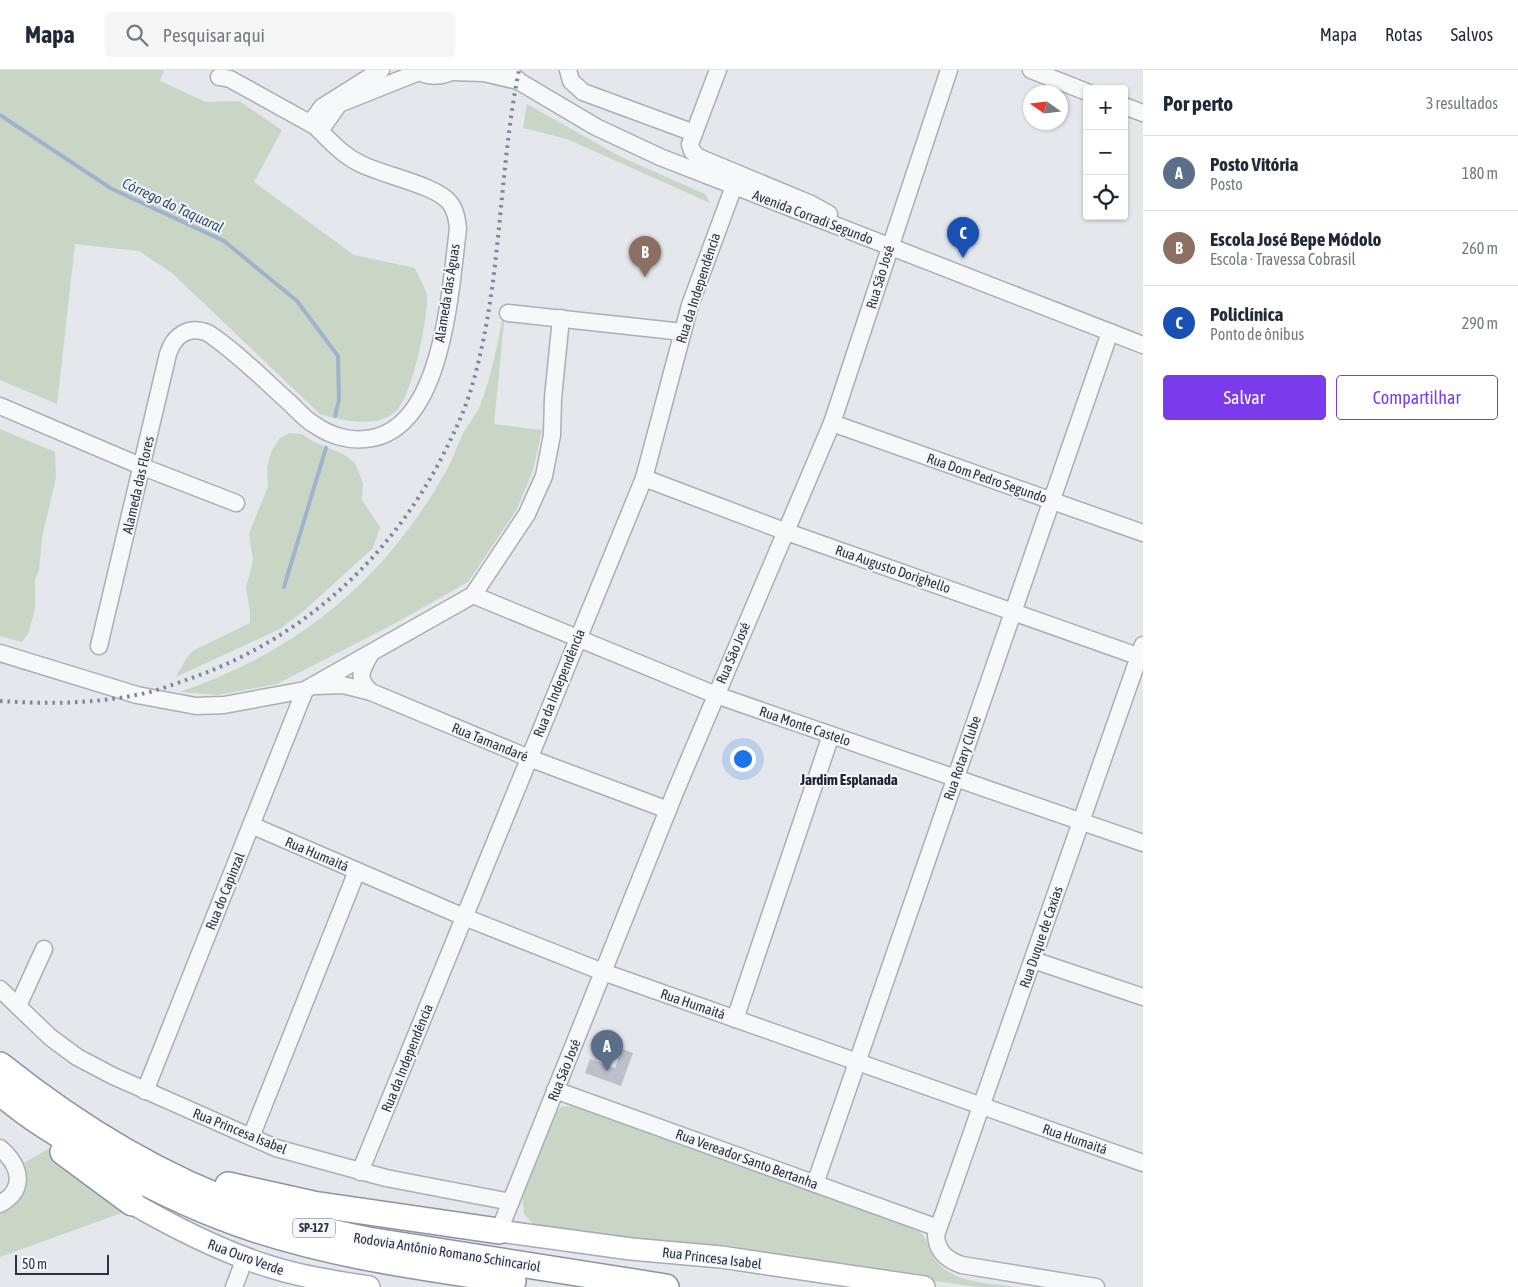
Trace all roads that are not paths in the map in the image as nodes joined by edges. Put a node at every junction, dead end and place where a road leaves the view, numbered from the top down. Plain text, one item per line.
1 (381, 70) edge
2 (507, 70) edge
3 (568, 70) edge
4 (718, 70) edge
5 (949, 70) edge
6 (1031, 70) edge
7 (418, 71) edge
8 (453, 71) edge
9 (219, 77) dead end
10 (520, 82) junction
11 (1083, 90) edge
12 (1128, 107) edge
13 (1143, 113) edge
14 (317, 124) junction
15 (694, 134) junction
16 (734, 186) junction
17 (854, 232) junction
18 (890, 246) junction
19 (508, 313) dead end
20 (555, 318) junction
21 (188, 330) joint
22 (683, 332) junction
23 (1110, 332) junction
24 (1143, 345) edge
25 (0, 406) edge
26 (832, 423) junction
27 (142, 466) junction
28 (644, 478) junction
29 (1051, 500) junction
30 (236, 503) dead end
31 (784, 531) junction
32 (1143, 533) edge
33 (473, 595) junction
34 (1013, 612) junction
35 (577, 639) junction
36 (99, 646) dead end
37 (0, 653) edge
38 (371, 653) junction
39 (1142, 653) edge
40 (308, 688) junction
41 (371, 692) junction
42 (716, 695) junction
43 (831, 735) junction
44 (529, 758) junction
45 (955, 778) junction
46 (668, 810) junction
47 (1081, 822) junction
48 (251, 825) junction
49 (1143, 843) edge
50 (357, 871) junction
51 (464, 917) junction
52 (44, 949) dead end
53 (1033, 960) junction
54 (603, 972) junction
55 (0, 989) edge
56 (1143, 997) edge
57 (18, 1006) junction
58 (735, 1019) junction
59 (857, 1062) junction
60 (0, 1065) edge
61 (555, 1090) junction
62 (145, 1091) junction
63 (9, 1099) edge
64 (982, 1106) junction
65 (251, 1137) junction
66 (0, 1148) edge
67 (130, 1154) junction
68 (1143, 1163) edge
69 (360, 1172) junction
70 (815, 1184) junction
71 (511, 1202) junction
72 (132, 1203) joint
73 (0, 1204) edge
74 (938, 1228) junction
75 (499, 1231) junction
76 (244, 1258) junction
77 (234, 1287) edge
78 (369, 1287) edge
79 (553, 1287) edge
80 (666, 1287) edge
81 (924, 1287) edge
82 (1096, 1287) edge

1 - 14 street
2 - 10 street, Avenida Corradi Segundo
3 - 15 street
4 - 15 street
5 - 18 street, Rua São José
6 - 11 street
7 - 8 street, Avenida Corradi Segundo
7 - 14 street
8 - 10 street, Avenida Corradi Segundo
9 - 14 street, Alameda das Águas
10 - 16 street, Avenida Corradi Segundo
12 - 13 street
14 - 21 street, Alameda das Águas
15 - 17 street
16 - 17 street, Avenida Corradi Segundo
16 - 22 street, Rua da Independência
17 - 18 street, Avenida Corradi Segundo
18 - 23 street, Avenida Corradi Segundo
18 - 26 street, Rua São José
19 - 20 street
20 - 22 street
20 - 33 street
21 - 27 street, Alameda das Flores
22 - 28 street, Rua da Independência
23 - 24 street, Avenida Corradi Segundo
23 - 29 street, Rua Rotary Clube
25 - 27 street
26 - 29 street, Rua Dom Pedro Segundo
26 - 31 street, Rua São José
27 - 30 street
27 - 36 street, Alameda das Flores
28 - 31 street, Rua Augusto Dorighello
28 - 35 street, Rua da Independência
29 - 32 street, Rua Dom Pedro Segundo
29 - 34 street, Rua Rotary Clube
31 - 34 street, Rua Augusto Dorighello
31 - 42 street, Rua São José
33 - 35 street, Rua Monte Castelo
33 - 38 street
34 - 39 street, Rua Augusto Dorighello
34 - 45 street, Rua Rotary Clube
35 - 42 street, Rua Monte Castelo
35 - 44 street, Rua da Independência
37 - 40 street
38 - 40 street
38 - 41 street
39 - 47 street, Rua Duque de Caxias
40 - 41 street, Rua Tamandaré
40 - 48 street, Rua do Capinzal
41 - 44 street, Rua Tamandaré
42 - 43 street, Rua Monte Castelo
42 - 46 street, Rua São José
43 - 45 street, Rua Monte Castelo
43 - 58 street
44 - 46 street, Rua Tamandaré
44 - 51 street, Rua da Independência
45 - 47 street, Rua Monte Castelo
45 - 59 street, Rua Rotary Clube
46 - 54 street, Rua São José
47 - 49 street, Rua Monte Castelo
47 - 53 street, Rua Duque de Caxias
48 - 50 street, Rua Humaitá
48 - 62 street, Rua do Capinzal
50 - 51 street, Rua Humaitá
50 - 65 street
51 - 54 street, Rua Humaitá
51 - 69 street, Rua da Independência
52 - 57 street
53 - 56 street
53 - 64 street, Rua Duque de Caxias
54 - 58 street, Rua Humaitá
54 - 61 street, Rua São José
55 - 57 street, Rua Princesa Isabel
57 - 62 street, Rua Princesa Isabel
58 - 59 street, Rua Humaitá
59 - 64 street, Rua Humaitá
59 - 70 street, Rua Rotary Clube
60 - 67 highway, Rodovia Antônio Romano Schincariol / SP-127
61 - 70 street, Rua Vereador Santo Bertanha
61 - 71 street, Rua São José
62 - 65 street, Rua Princesa Isabel
63 - 72 highway
63 - 79 highway, Rodovia Antônio Romano Schincariol / SP-127
64 - 68 street, Rua Humaitá
64 - 74 street, Rua Duque de Caxias
65 - 69 street, Rua Princesa Isabel
66 - 73 street
67 - 75 highway
67 - 80 highway, Rodovia Antônio Romano Schincariol / SP-127
69 - 71 street, Rua Princesa Isabel
70 - 74 street, Rua Vereador Santo Bertanha
71 - 75 street, Rua São José
72 - 76 main road, Rua Ouro Verde
74 - 82 street
75 - 81 main road, Rua Princesa Isabel
76 - 77 street
76 - 78 main road, Rua Ouro Verde

